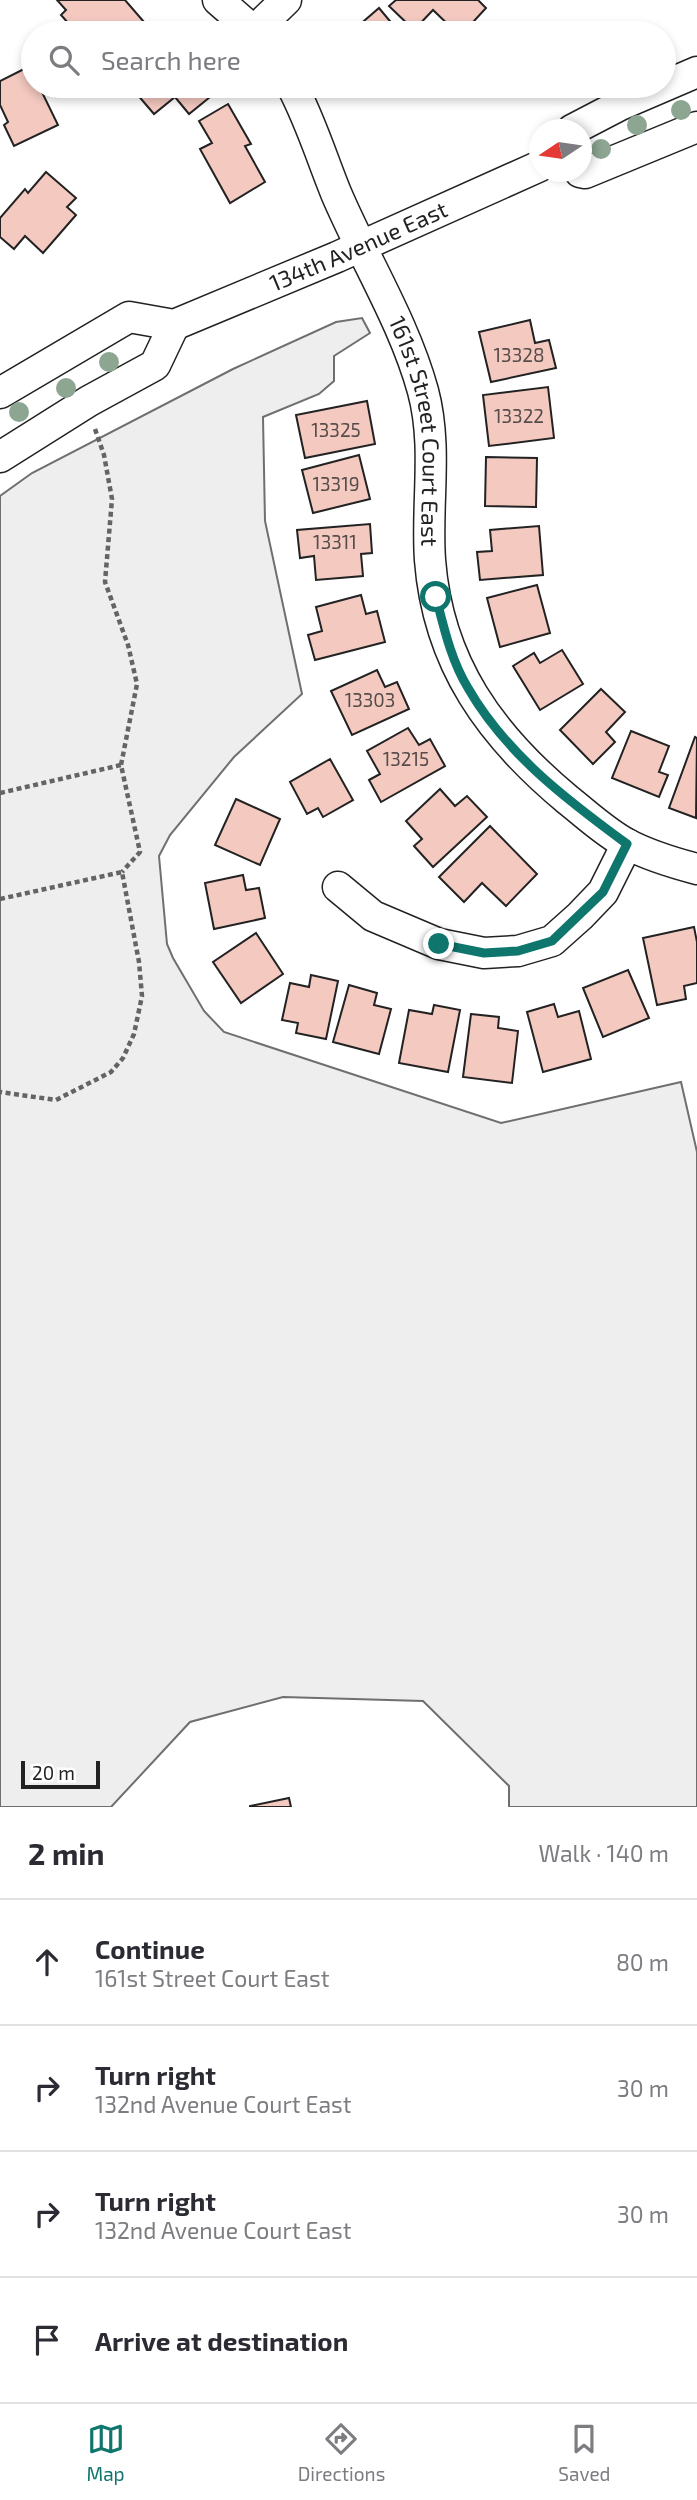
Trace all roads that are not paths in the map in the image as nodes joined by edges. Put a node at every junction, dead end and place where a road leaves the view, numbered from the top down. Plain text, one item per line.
1 (218, 0) edge
2 (286, 0) edge
3 (242, 21) edge
4 (266, 21) edge
5 (697, 72) edge
6 (676, 81) edge
7 (299, 98) edge
8 (636, 98) edge
9 (592, 120) edge
10 (697, 127) edge
11 (592, 170) edge
12 (529, 171) edge
13 (361, 246) junction
14 (174, 325) junction
15 (0, 393) edge
16 (0, 457) edge
17 (627, 844) junction
18 (697, 869) edge
19 (338, 887) dead end

1 - 3 street
2 - 4 street
5 - 6 street
7 - 13 street, 161st Street Court East
8 - 9 street
10 - 11 street
12 - 13 street, 134th Avenue East
13 - 14 street, 134th Avenue East
13 - 17 street, 161st Street Court East
14 - 15 street
14 - 16 street
17 - 18 street, 161st Street Court East
17 - 19 street

